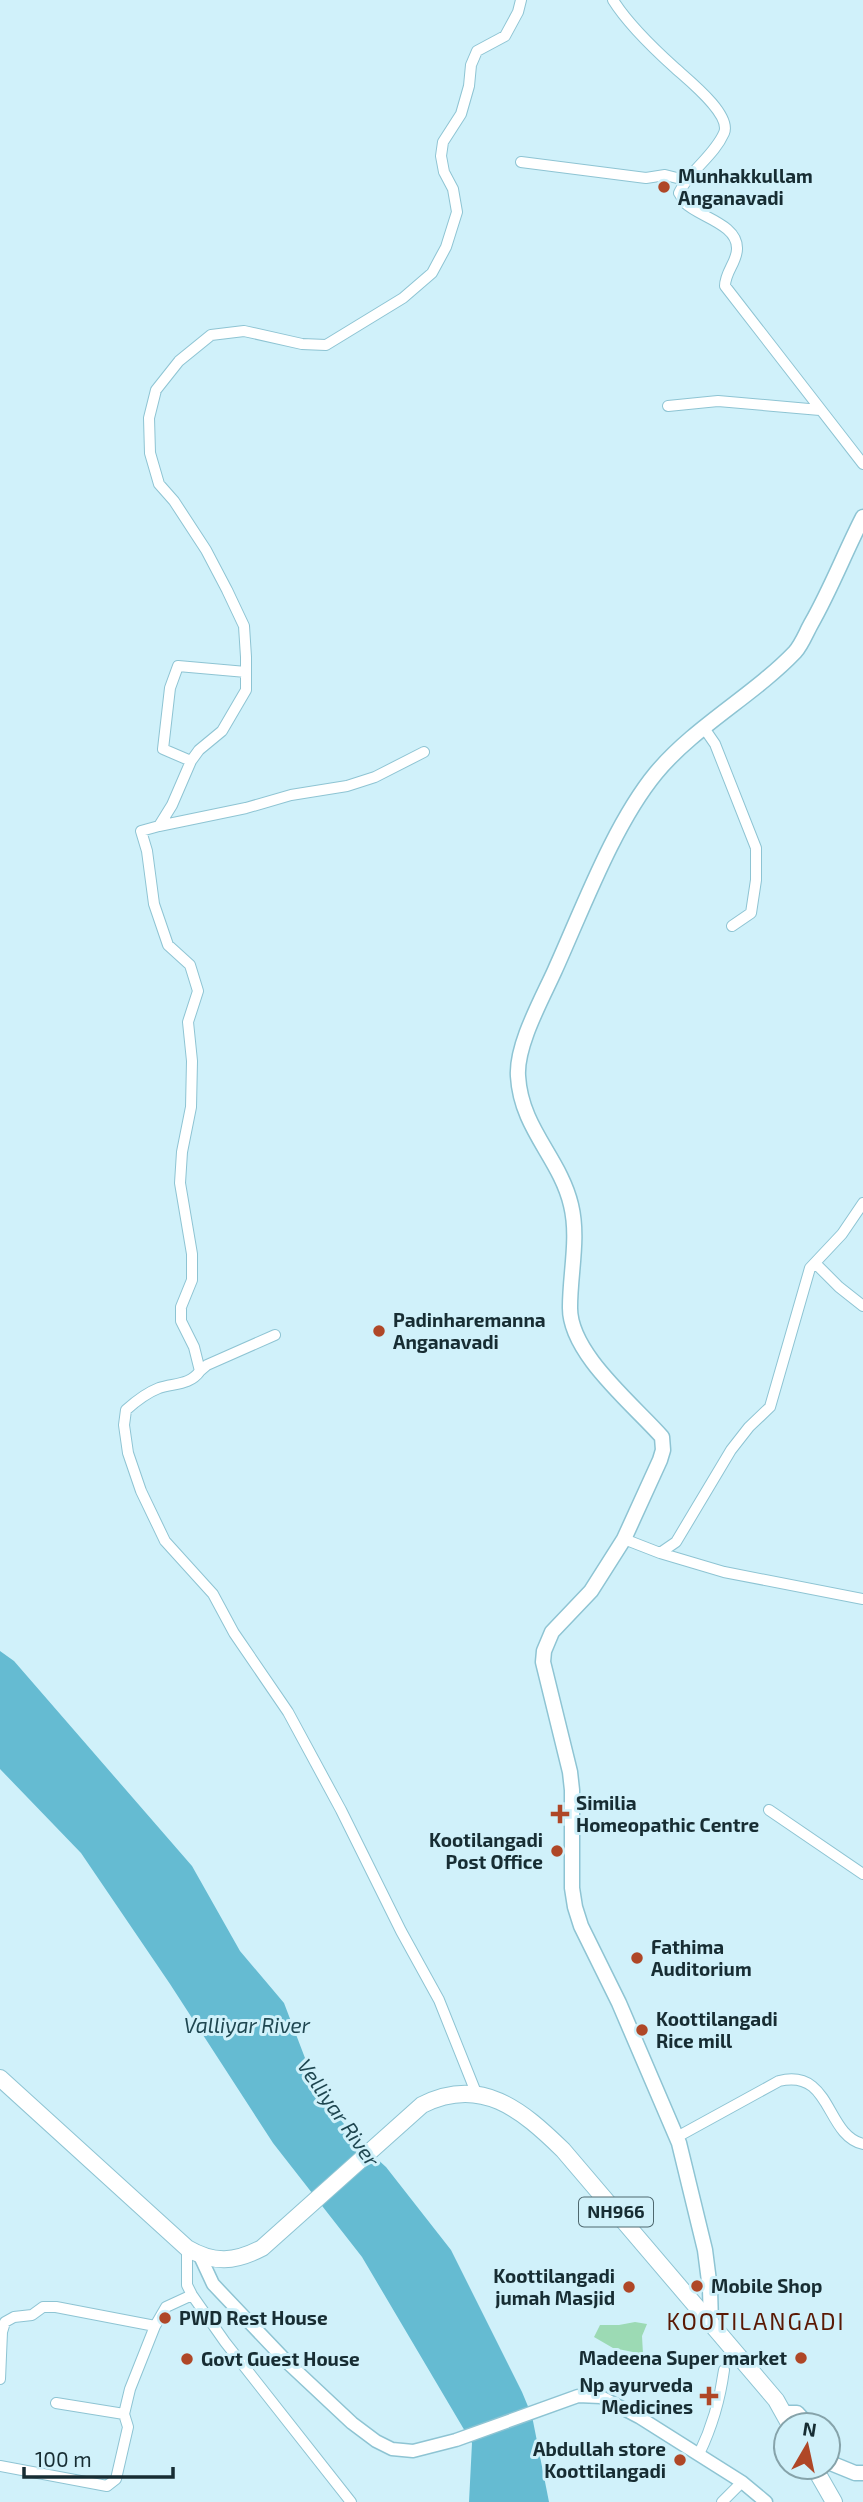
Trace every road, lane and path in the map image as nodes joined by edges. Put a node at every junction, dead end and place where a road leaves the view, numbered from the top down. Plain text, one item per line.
1 (521, 0) edge
2 (613, 0) edge
3 (521, 162) dead end
4 (685, 180) junction
5 (668, 406) dead end
6 (820, 410) junction
7 (863, 464) edge
8 (863, 517) edge
9 (246, 672) junction
10 (704, 728) junction
11 (424, 752) dead end
12 (191, 761) junction
13 (159, 826) junction
14 (732, 926) dead end
15 (863, 1203) edge
16 (815, 1263) junction
17 (863, 1306) edge
18 (275, 1335) dead end
19 (200, 1371) junction
20 (624, 1539) junction
21 (660, 1553) junction
22 (863, 1599) edge
23 (769, 1810) dead end
24 (863, 1874) edge
25 (0, 2078) edge
26 (477, 2095) junction
27 (677, 2137) junction
28 (863, 2144) edge
29 (194, 2252) junction
30 (192, 2295) junction
31 (711, 2319) junction
32 (155, 2326) junction
33 (724, 2370) dead end
34 (0, 2379) edge
35 (55, 2403) dead end
36 (782, 2411) edge
37 (124, 2414) junction
38 (699, 2454) junction
39 (0, 2466) edge
40 (842, 2468) edge
41 (863, 2473) edge
42 (822, 2481) edge
43 (742, 2482) junction
44 (351, 2502) edge
45 (722, 2502) edge
46 (766, 2502) edge
47 (834, 2502) edge

1 - 9 street
2 - 4 street
3 - 4 street
4 - 6 street
5 - 6 street
6 - 7 street
8 - 10 main road
9 - 12 street
9 - 12 street
10 - 14 street
10 - 20 main road
11 - 13 street
12 - 13 street
13 - 19 street
15 - 16 street
16 - 17 street
16 - 21 street
18 - 19 street
19 - 26 street
20 - 21 street
20 - 27 main road
21 - 22 street
23 - 24 street
25 - 29 highway
26 - 29 highway, NH966
26 - 31 highway, NH966
27 - 28 street
27 - 31 main road
29 - 30 street
29 - 38 street
30 - 32 street
30 - 44 street
31 - 36 highway, NH966
32 - 34 street
32 - 37 street
33 - 38 street
35 - 37 street
37 - 39 street
38 - 43 street
40 - 41 main road
42 - 47 highway
43 - 45 street
43 - 46 street

